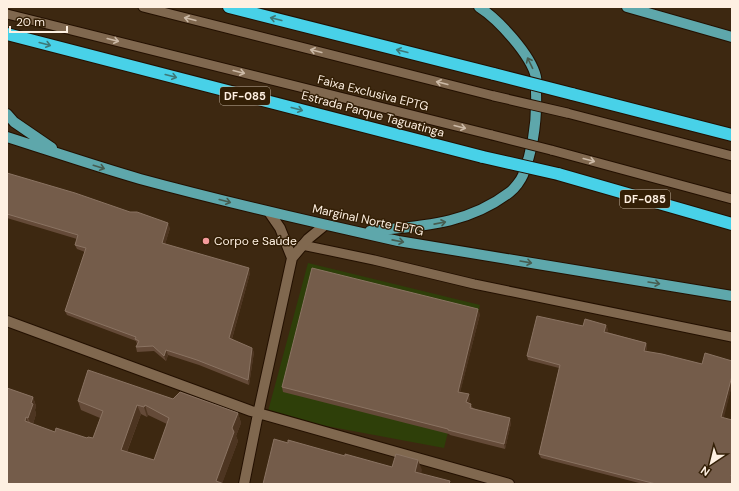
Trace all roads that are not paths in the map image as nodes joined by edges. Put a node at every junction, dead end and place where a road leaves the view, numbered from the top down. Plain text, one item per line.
1 (143, 7) edge
2 (229, 7) edge
3 (479, 7) edge
4 (627, 7) edge
5 (7, 14) edge
6 (7, 34) edge
7 (732, 37) edge
8 (7, 114) edge
9 (732, 135) edge
10 (7, 137) edge
11 (62, 155) junction
12 (732, 156) edge
13 (732, 199) edge
14 (269, 212) junction
15 (732, 224) edge
16 (325, 225) junction
17 (360, 233) junction
18 (302, 245) junction
19 (292, 258) junction
20 (732, 296) edge
21 (7, 320) edge
22 (732, 337) edge
23 (258, 414) junction
24 (244, 484) edge
25 (509, 484) edge

12 -> 1 lane, bridge
9 -> 2 highway, bridge
17 -> 3 main road
4 - 7 main road
5 -> 13 lane, Faixa Exclusiva EPTG, bridge
6 -> 15 highway, Estrada Parque Taguatinga / DF-085, bridge
8 - 11 main road
10 - 11 main road, Marginal Norte EPTG
11 -> 14 main road, Marginal Norte EPTG
14 - 16 main road, Marginal Norte EPTG
14 - 19 street
16 - 17 main road, Marginal Norte EPTG
16 - 18 street
17 -> 20 main road, Marginal Norte EPTG
18 - 19 street
18 - 22 lane
19 - 23 street
21 - 23 street
23 - 24 street
23 - 25 street

